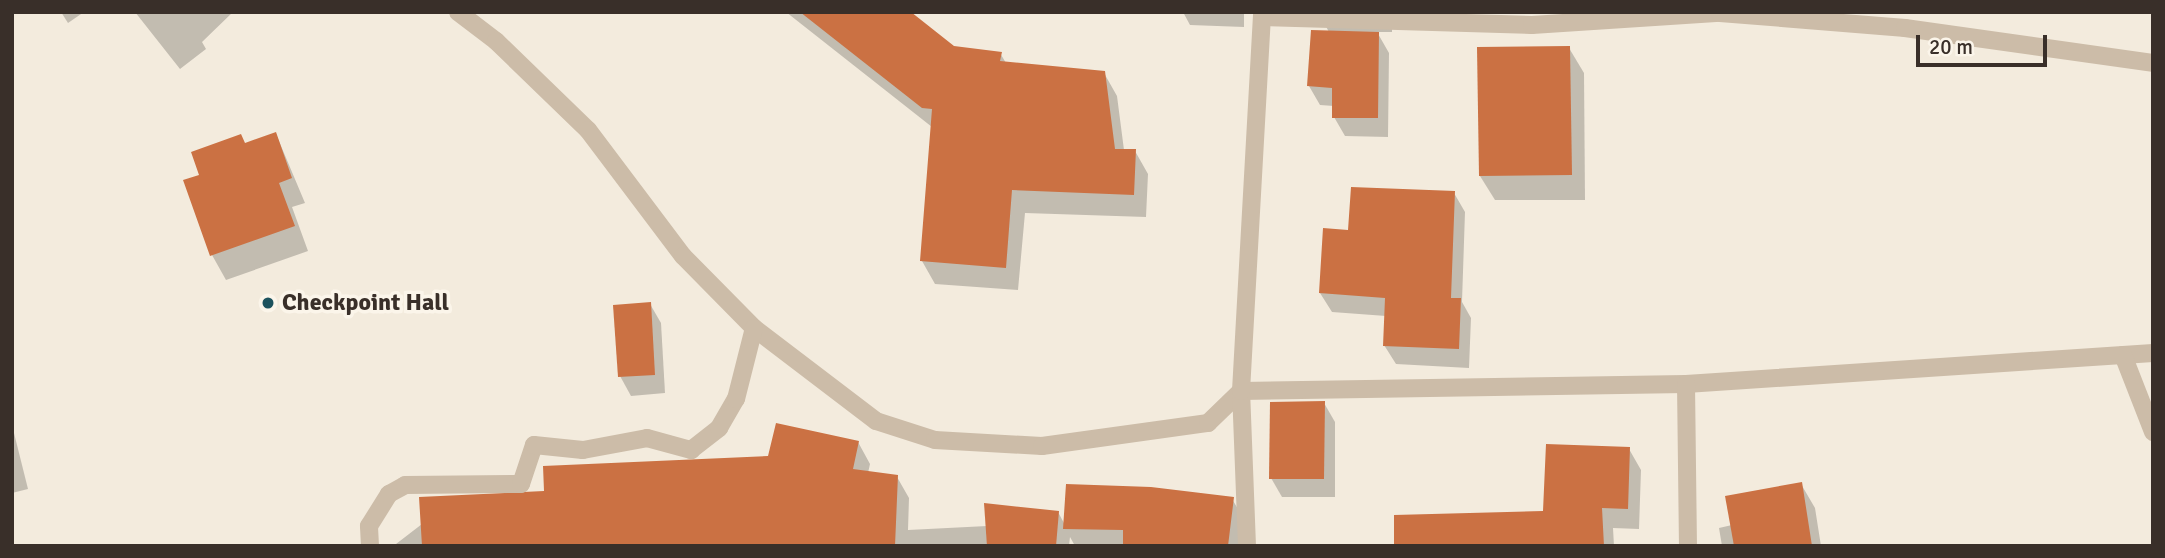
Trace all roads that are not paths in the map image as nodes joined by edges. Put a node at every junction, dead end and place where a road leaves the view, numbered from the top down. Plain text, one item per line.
1 (458, 12) edge
2 (1262, 15) edge
3 (2153, 63) edge
4 (754, 328) junction
5 (2153, 353) edge
6 (2123, 355) junction
7 (1686, 384) junction
8 (1241, 391) junction
9 (2153, 432) edge
10 (370, 546) edge
11 (1247, 546) edge
12 (1688, 546) edge

1 - 4 street
2 - 3 street
2 - 8 street
4 - 8 street
4 - 10 street
5 - 6 street
6 - 7 street
6 - 9 street
7 - 8 street
7 - 12 street
8 - 11 street

